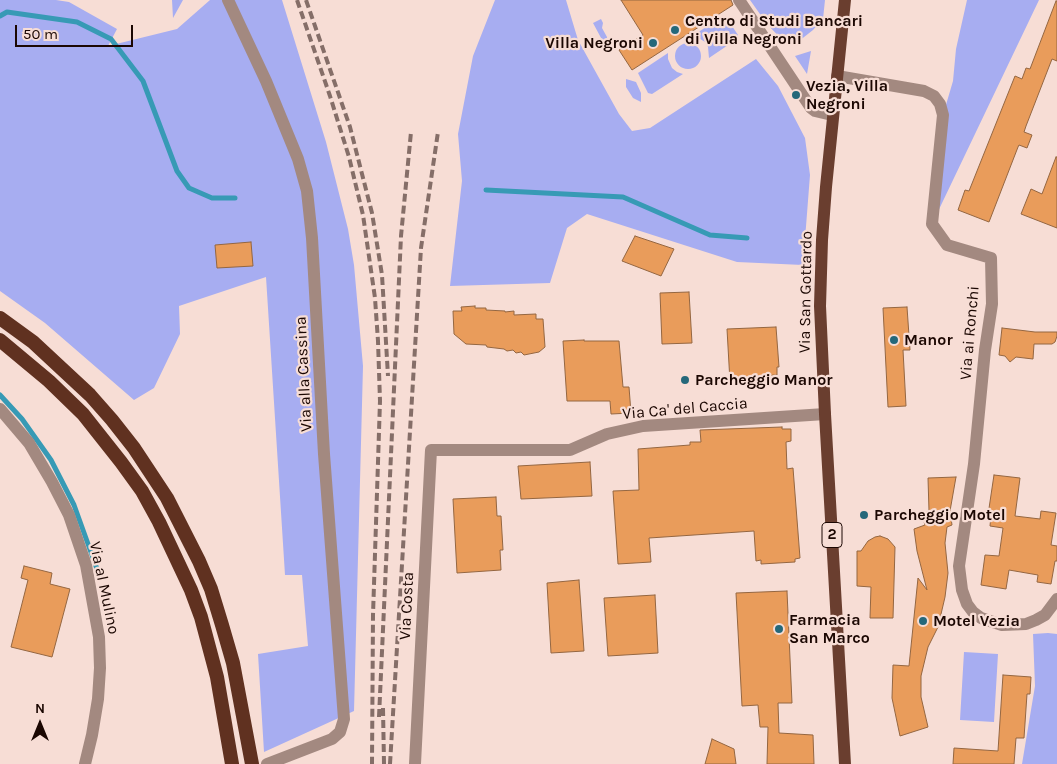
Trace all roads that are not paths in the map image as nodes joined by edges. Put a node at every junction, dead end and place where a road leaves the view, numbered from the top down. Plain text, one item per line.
1 (228, 0) edge
2 (739, 0) edge
3 (845, 0) edge
4 (837, 76) junction
5 (832, 115) junction
6 (0, 318) edge
7 (0, 340) edge
8 (0, 409) edge
9 (825, 414) junction
10 (432, 450) joint
11 (1057, 599) edge
12 (85, 764) edge
13 (232, 764) edge
14 (252, 764) edge
15 (267, 764) edge
16 (414, 764) edge
17 (845, 764) edge

1 - 15 street, Via alla Cassina
2 - 5 street
3 - 4 main road, Via San Gottardo / 2
4 - 5 main road, Via San Gottardo / 2
4 - 11 street, Via ai Ronchi
5 - 9 main road, Via San Gottardo / 2
6 - 14 highway
7 - 13 highway
8 - 12 street, Via al Mulino
9 - 10 street, Via Ca' del Caccia
9 - 17 main road, Via San Gottardo / 2
10 - 16 street, Via Costa

